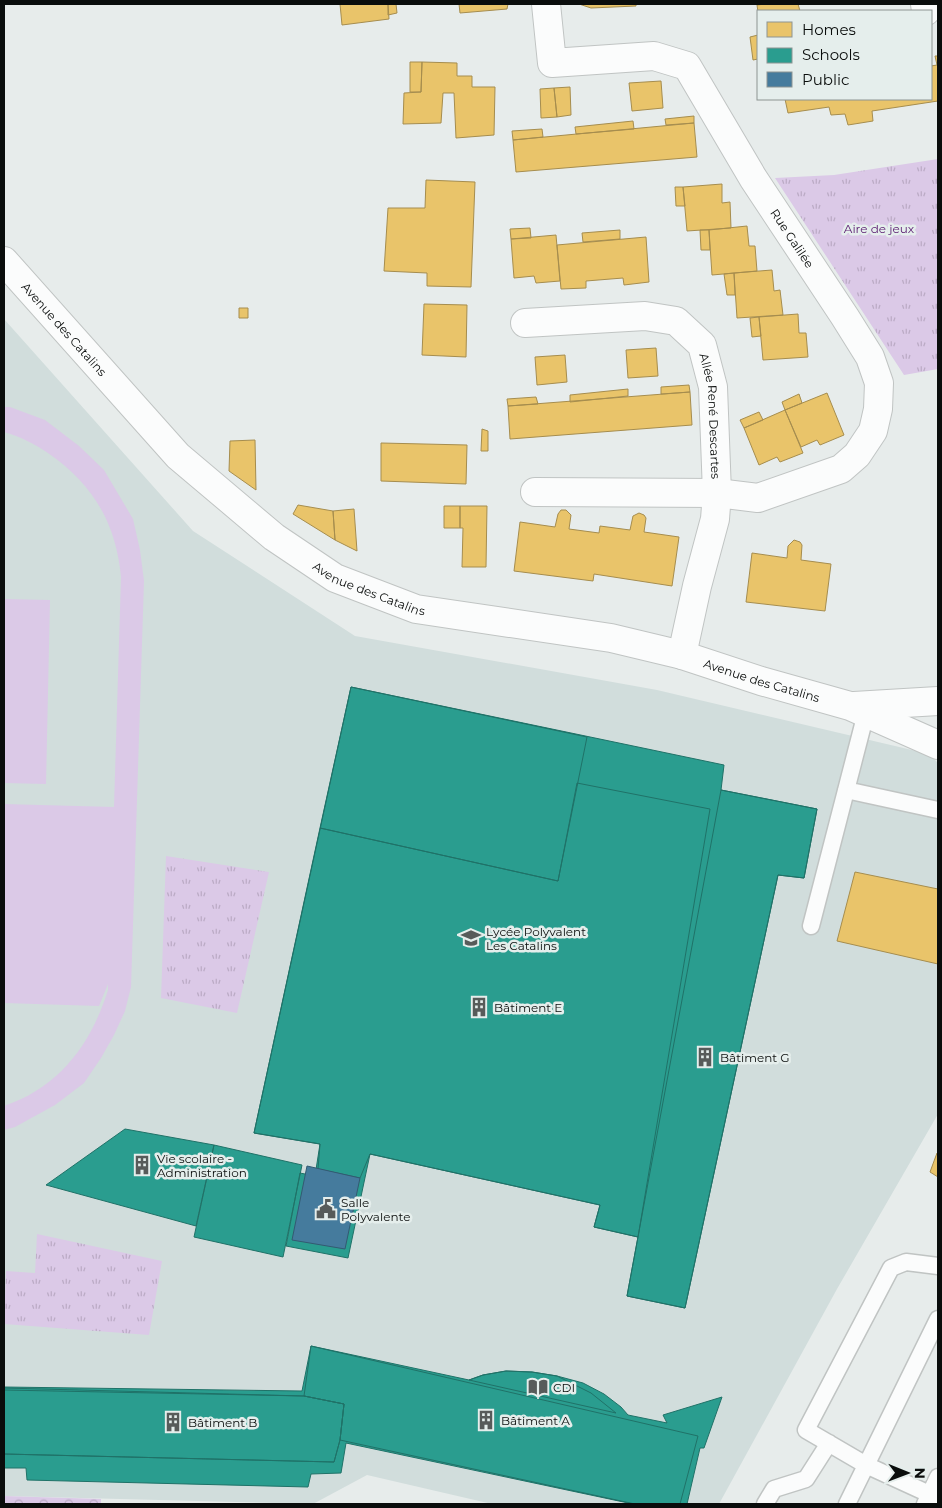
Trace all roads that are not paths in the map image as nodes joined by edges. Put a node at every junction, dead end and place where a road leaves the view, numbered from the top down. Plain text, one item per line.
1 (546, 4) edge
2 (4, 261) edge
3 (525, 323) dead end
4 (535, 492) dead end
5 (717, 493) junction
6 (682, 655) junction
7 (938, 701) edge
8 (858, 709) junction
9 (938, 745) edge
10 (846, 790) junction
11 (938, 810) edge
12 (811, 926) dead end
13 (938, 1266) edge
14 (938, 1319) edge
15 (829, 1444) junction
16 (866, 1465) junction
17 (938, 1477) edge
18 (931, 1498) edge
19 (766, 1504) edge
20 (847, 1504) edge

1 - 5 street, Rue Galilée
2 - 6 street, Avenue des Catalins
3 - 5 street, Allée René Descartes
4 - 5 street, Rue Galilée
5 - 6 street
6 - 8 street, Avenue des Catalins
7 - 8 street, Avenue des Catalins
8 - 9 street, Avenue des Catalins
8 - 10 lane
10 - 11 lane
10 - 12 lane
13 - 15 lane
14 - 16 lane
15 - 16 lane
15 - 19 lane
16 - 18 lane
16 - 20 lane
17 - 18 lane

